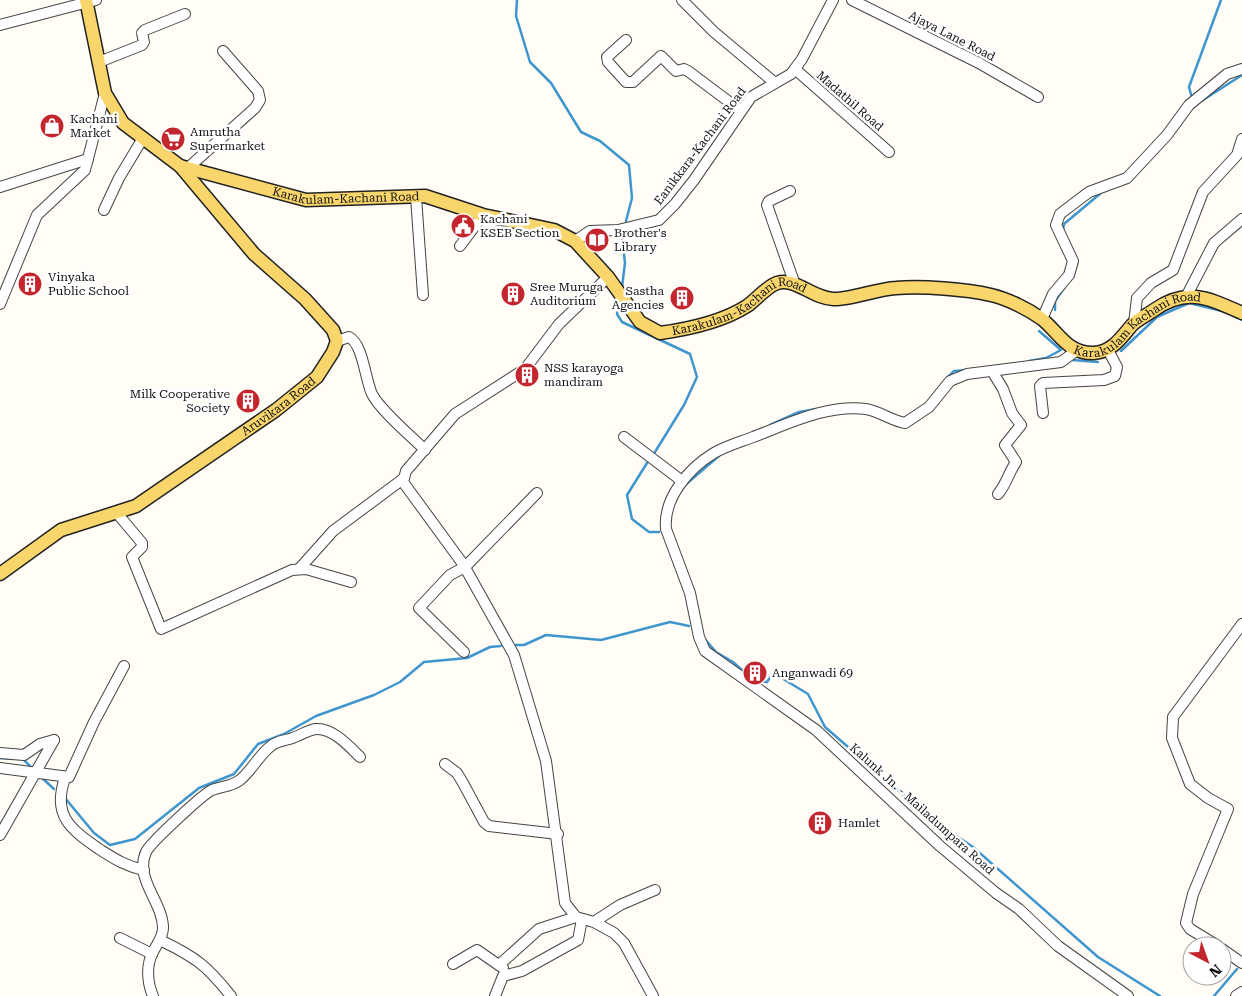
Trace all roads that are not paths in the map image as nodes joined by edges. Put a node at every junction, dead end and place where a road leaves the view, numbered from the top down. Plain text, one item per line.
1 (682, 0) edge
2 (833, 0) edge
3 (852, 0) edge
4 (89, 1) edge
5 (186, 14) dead end
6 (0, 25) edge
7 (626, 40) dead end
8 (223, 51) dead end
9 (99, 62) junction
10 (1242, 68) edge
11 (795, 69) junction
12 (775, 83) junction
13 (105, 93) junction
14 (1038, 97) dead end
15 (740, 110) junction
16 (143, 138) junction
17 (1242, 139) edge
18 (889, 152) dead end
19 (88, 159) junction
20 (184, 167) junction
21 (0, 187) edge
22 (790, 190) dead end
23 (416, 197) junction
24 (104, 210) dead end
25 (483, 215) junction
26 (1242, 219) edge
27 (575, 241) junction
28 (460, 246) dead end
29 (608, 277) junction
30 (794, 282) junction
31 (1187, 295) junction
32 (423, 296) dead end
33 (0, 304) edge
34 (1242, 313) edge
35 (1042, 319) junction
36 (1134, 323) junction
37 (338, 341) junction
38 (1108, 350) junction
39 (1076, 351) junction
40 (992, 371) junction
41 (1043, 413) dead end
42 (624, 437) dead end
43 (425, 450) junction
44 (403, 479) junction
45 (682, 481) junction
46 (537, 493) dead end
47 (998, 494) dead end
48 (116, 512) junction
49 (465, 567) junction
50 (300, 568) junction
51 (0, 574) edge
52 (351, 582) dead end
53 (1242, 624) edge
54 (464, 652) dead end
55 (124, 666) dead end
56 (0, 753) edge
57 (360, 757) dead end
58 (445, 764) dead end
59 (0, 768) edge
60 (36, 773) junction
61 (65, 778) junction
62 (558, 834) junction
63 (0, 835) edge
64 (144, 870) junction
65 (655, 890) dead end
66 (579, 918) junction
67 (594, 922) junction
68 (1202, 936) edge
69 (120, 938) dead end
70 (158, 943) junction
71 (152, 954) junction
72 (453, 964) dead end
73 (499, 964) junction
74 (503, 976) junction
75 (1242, 992) edge
76 (153, 996) edge
77 (231, 996) edge
78 (495, 996) edge
79 (653, 996) edge
80 (1128, 996) edge
81 (1236, 996) edge

1 - 12 street
2 - 11 street, Eanikkara-Kachani Road
3 - 14 street, Ajaya Lane Road
4 - 6 street
4 - 9 main road
5 - 9 street
7 - 15 street
8 - 20 street
9 - 13 main road
10 - 35 street
11 - 12 street, Eanikkara-Kachani Road
11 - 18 street, Madathil Road
12 - 15 street, Eanikkara-Kachani Road
13 - 16 main road
13 - 19 street
15 - 27 street, Eanikkara-Kachani Road
16 - 20 main road
16 - 24 street
17 - 36 street
19 - 21 street
19 - 33 street
20 - 23 main road, Karakulam-Kachani Road
20 - 37 main road
22 - 30 street
23 - 25 main road, Karakulam-Kachani Road
23 - 32 street
25 - 27 main road, Karakulam-Kachani Road
25 - 28 street
26 - 31 street
27 - 29 main road, Karakulam-Kachani Road
29 - 30 main road, Karakulam-Kachani Road
29 - 43 street
30 - 35 main road, Karakulam-Kachani Road
31 - 34 main road, Karakulam Kachani Road
31 - 36 main road, Karakulam Kachani Road
35 - 39 main road, Karakulam Kachani Road
36 - 38 main road, Karakulam Kachani Road
37 - 43 street
37 - 48 main road, Aruvikara Road
38 - 39 main road, Karakulam Kachani Road
38 - 41 street
39 - 40 street
40 - 45 street
40 - 47 street
42 - 45 street
43 - 44 street
44 - 49 street
44 - 50 street
45 - 80 street, Kalunk Jn. - Mailadumpara Road
46 - 49 street
48 - 50 street
48 - 51 main road, Aruvikara Road
49 - 54 street
49 - 62 street
50 - 52 street
53 - 68 street
55 - 61 street
56 - 60 street
57 - 64 street
58 - 62 street
59 - 60 street
60 - 61 street
60 - 63 street
61 - 64 street
62 - 66 street
64 - 70 street
65 - 67 street
66 - 67 street
66 - 73 street
66 - 74 street
67 - 79 street
69 - 71 street
70 - 71 street
70 - 77 street
71 - 76 street
72 - 73 street
73 - 74 street
74 - 78 street
75 - 81 street

